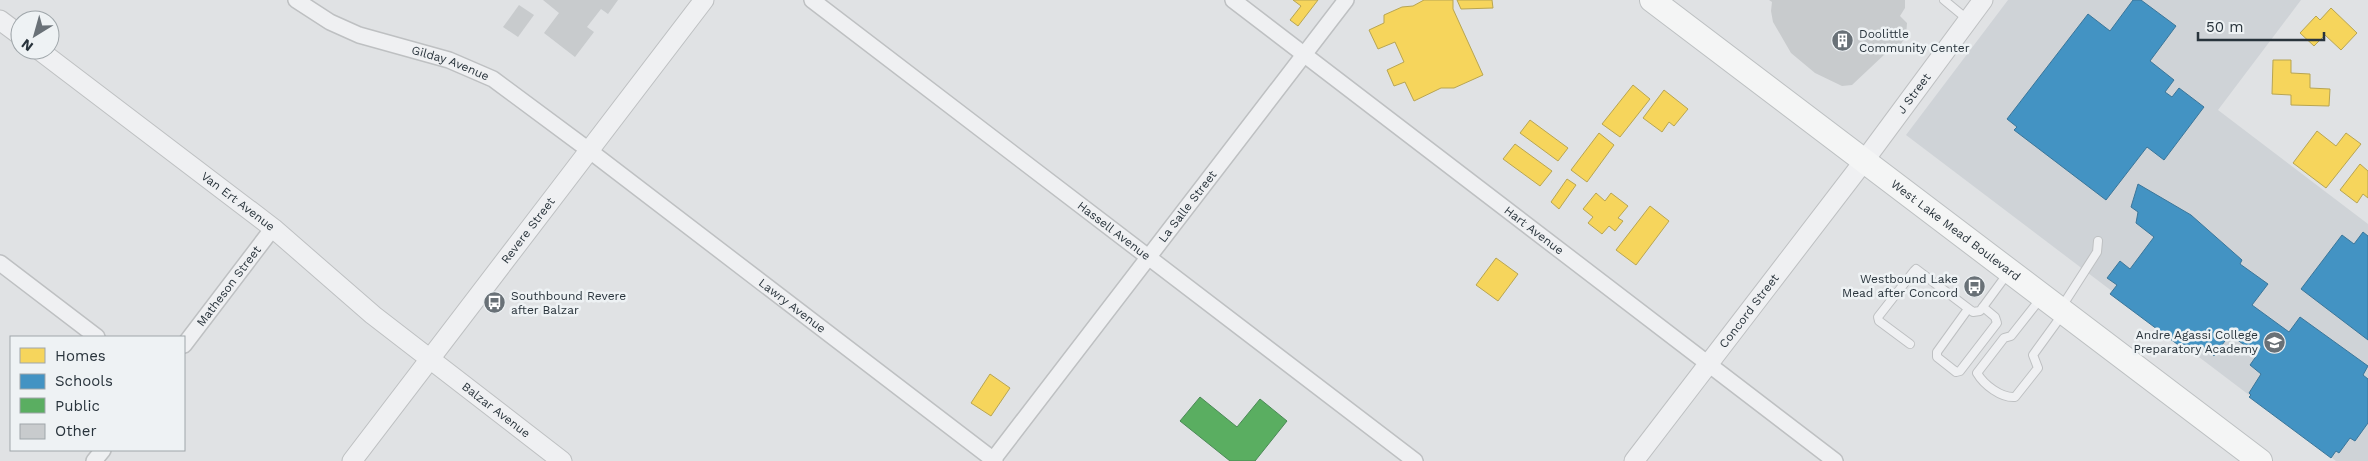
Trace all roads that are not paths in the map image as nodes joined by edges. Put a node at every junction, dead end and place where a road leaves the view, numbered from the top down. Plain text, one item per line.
1 (296, 0) edge
2 (704, 0) edge
3 (812, 0) edge
4 (1232, 0) edge
5 (1346, 0) edge
6 (1652, 0) edge
7 (1944, 0) edge
8 (1983, 0) edge
9 (1968, 20) junction
10 (1304, 55) junction
11 (52, 60) edge
12 (590, 151) junction
13 (1864, 161) junction
14 (273, 228) junction
15 (2098, 241) dead end
16 (1148, 258) junction
17 (0, 264) edge
18 (2009, 272) junction
19 (1983, 307) junction
20 (2055, 307) junction
21 (1968, 309) junction
22 (96, 336) edge
23 (185, 344) edge
24 (1910, 344) dead end
25 (430, 359) junction
26 (1708, 364) junction
27 (102, 451) edge
28 (94, 461) edge
29 (352, 461) edge
30 (562, 461) edge
31 (993, 461) edge
32 (1415, 461) edge
33 (1634, 461) edge
34 (1835, 461) edge
35 (2260, 461) edge

1 - 12 street, Gilday Avenue
2 - 12 street, Revere Street
3 - 16 street, Hassell Avenue
4 - 10 street, Hart Avenue
5 - 10 street, La Salle Street
6 - 13 main road, West Lake Mead Boulevard
7 - 9 lane
8 - 9 street, J Street
9 - 13 street, J Street
10 - 16 street, La Salle Street
10 - 26 street, Hart Avenue
11 - 14 street, Van Ert Avenue
12 - 25 street, Revere Street
12 - 31 street, Lawry Avenue
13 - 18 main road, West Lake Mead Boulevard
13 - 26 street, Concord Street
14 - 23 street, Matheson Street
14 - 25 street, Van Ert Avenue
15 - 20 lane
16 - 31 street, La Salle Street
16 - 32 street, Hassell Avenue
17 - 22 street
18 - 19 lane
18 - 20 main road, West Lake Mead Boulevard
19 - 21 lane
19 - 21 lane
20 - 20 lane
20 - 35 main road, West Lake Mead Boulevard
21 - 24 lane
25 - 29 street, Revere Street
25 - 30 street, Balzar Avenue
26 - 33 street, Concord Street
26 - 34 street, Hart Avenue
27 - 28 street

